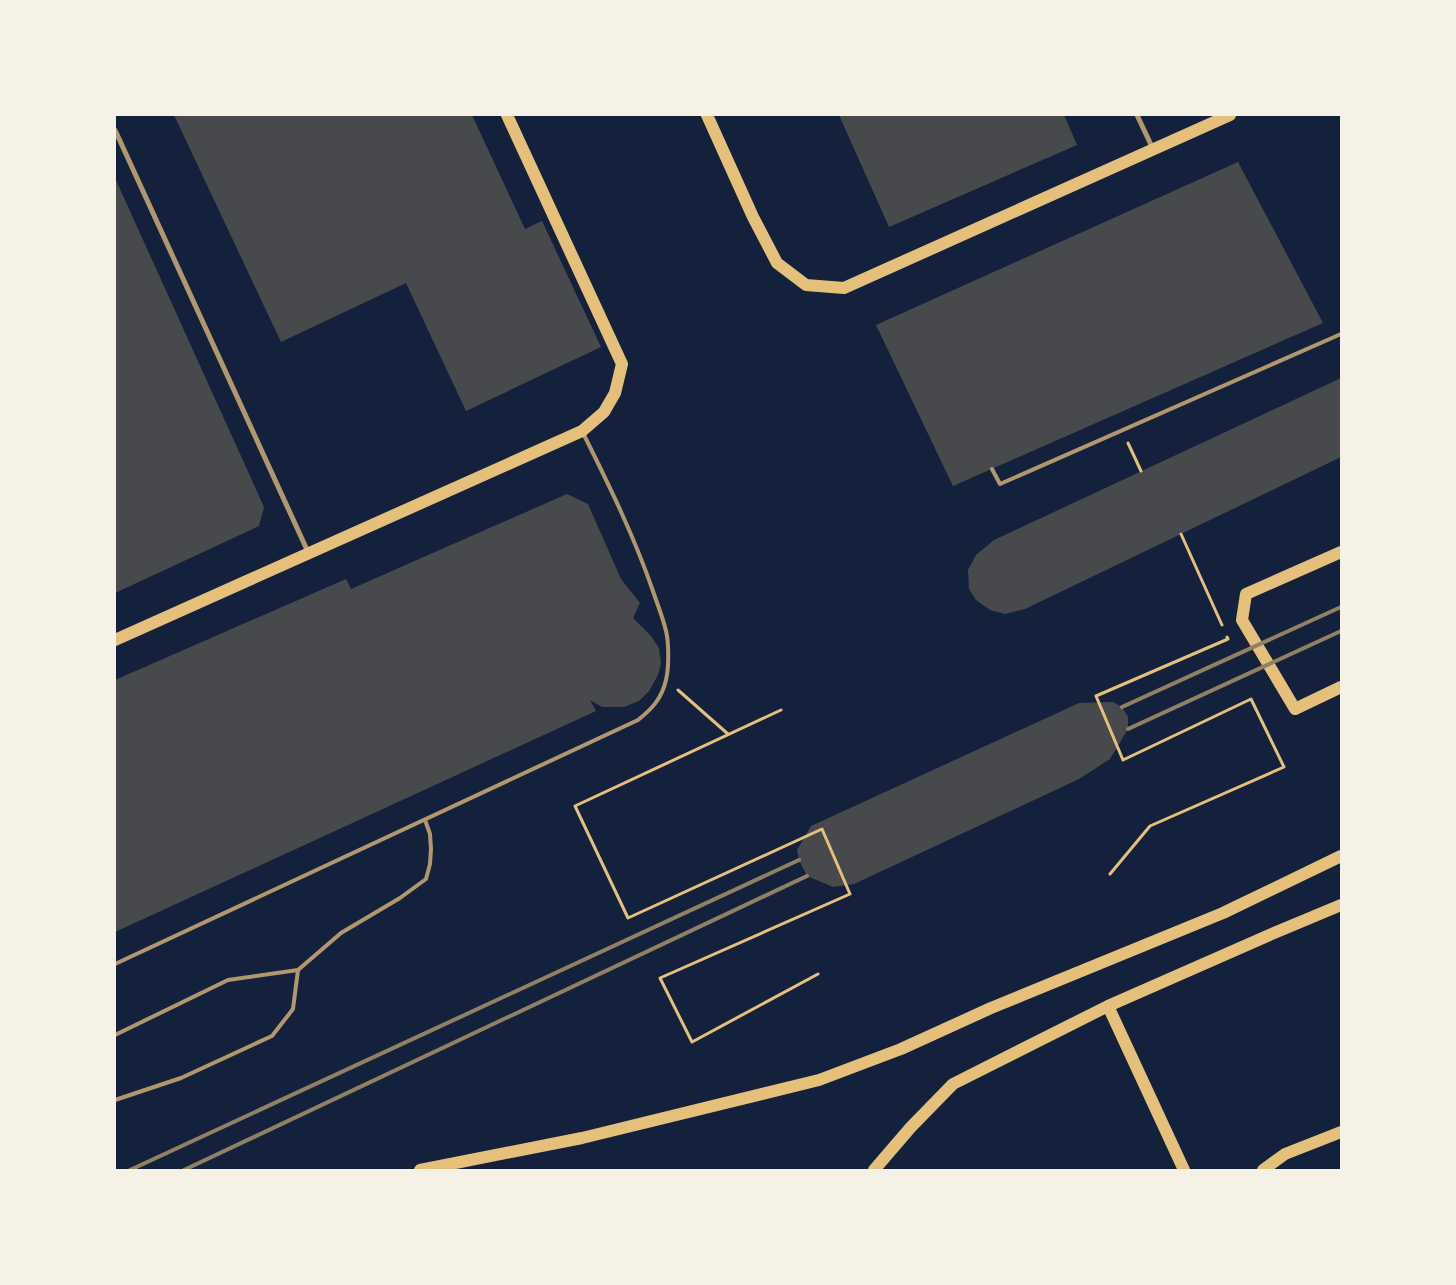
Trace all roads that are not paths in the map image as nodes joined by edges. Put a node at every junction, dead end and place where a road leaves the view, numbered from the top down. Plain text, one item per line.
1 (507, 115) edge
2 (707, 115) edge
3 (1137, 115) edge
4 (1230, 115) edge
5 (115, 130) edge
6 (1153, 149) junction
7 (1341, 334) edge
8 (582, 431) junction
9 (992, 469) dead end
10 (308, 552) junction
11 (1341, 552) edge
12 (115, 640) edge
13 (1341, 687) edge
14 (425, 820) junction
15 (1341, 856) edge
16 (1341, 906) edge
17 (115, 964) edge
18 (298, 970) junction
19 (1108, 1006) junction
20 (115, 1035) edge
21 (115, 1100) edge
22 (1341, 1132) edge
23 (420, 1170) edge
24 (874, 1170) edge
25 (1184, 1170) edge
26 (1263, 1170) edge

1 - 8 main road
2 - 6 main road
3 - 6 street
4 - 6 main road
5 - 10 street
7 - 9 lane
8 - 10 main road
8 - 14 lane
10 - 12 main road
11 - 13 main road
14 - 17 lane
14 - 18 lane
15 - 23 main road
16 - 19 main road
18 - 20 lane
18 - 21 lane
19 - 24 main road
19 - 25 main road
22 - 26 main road

